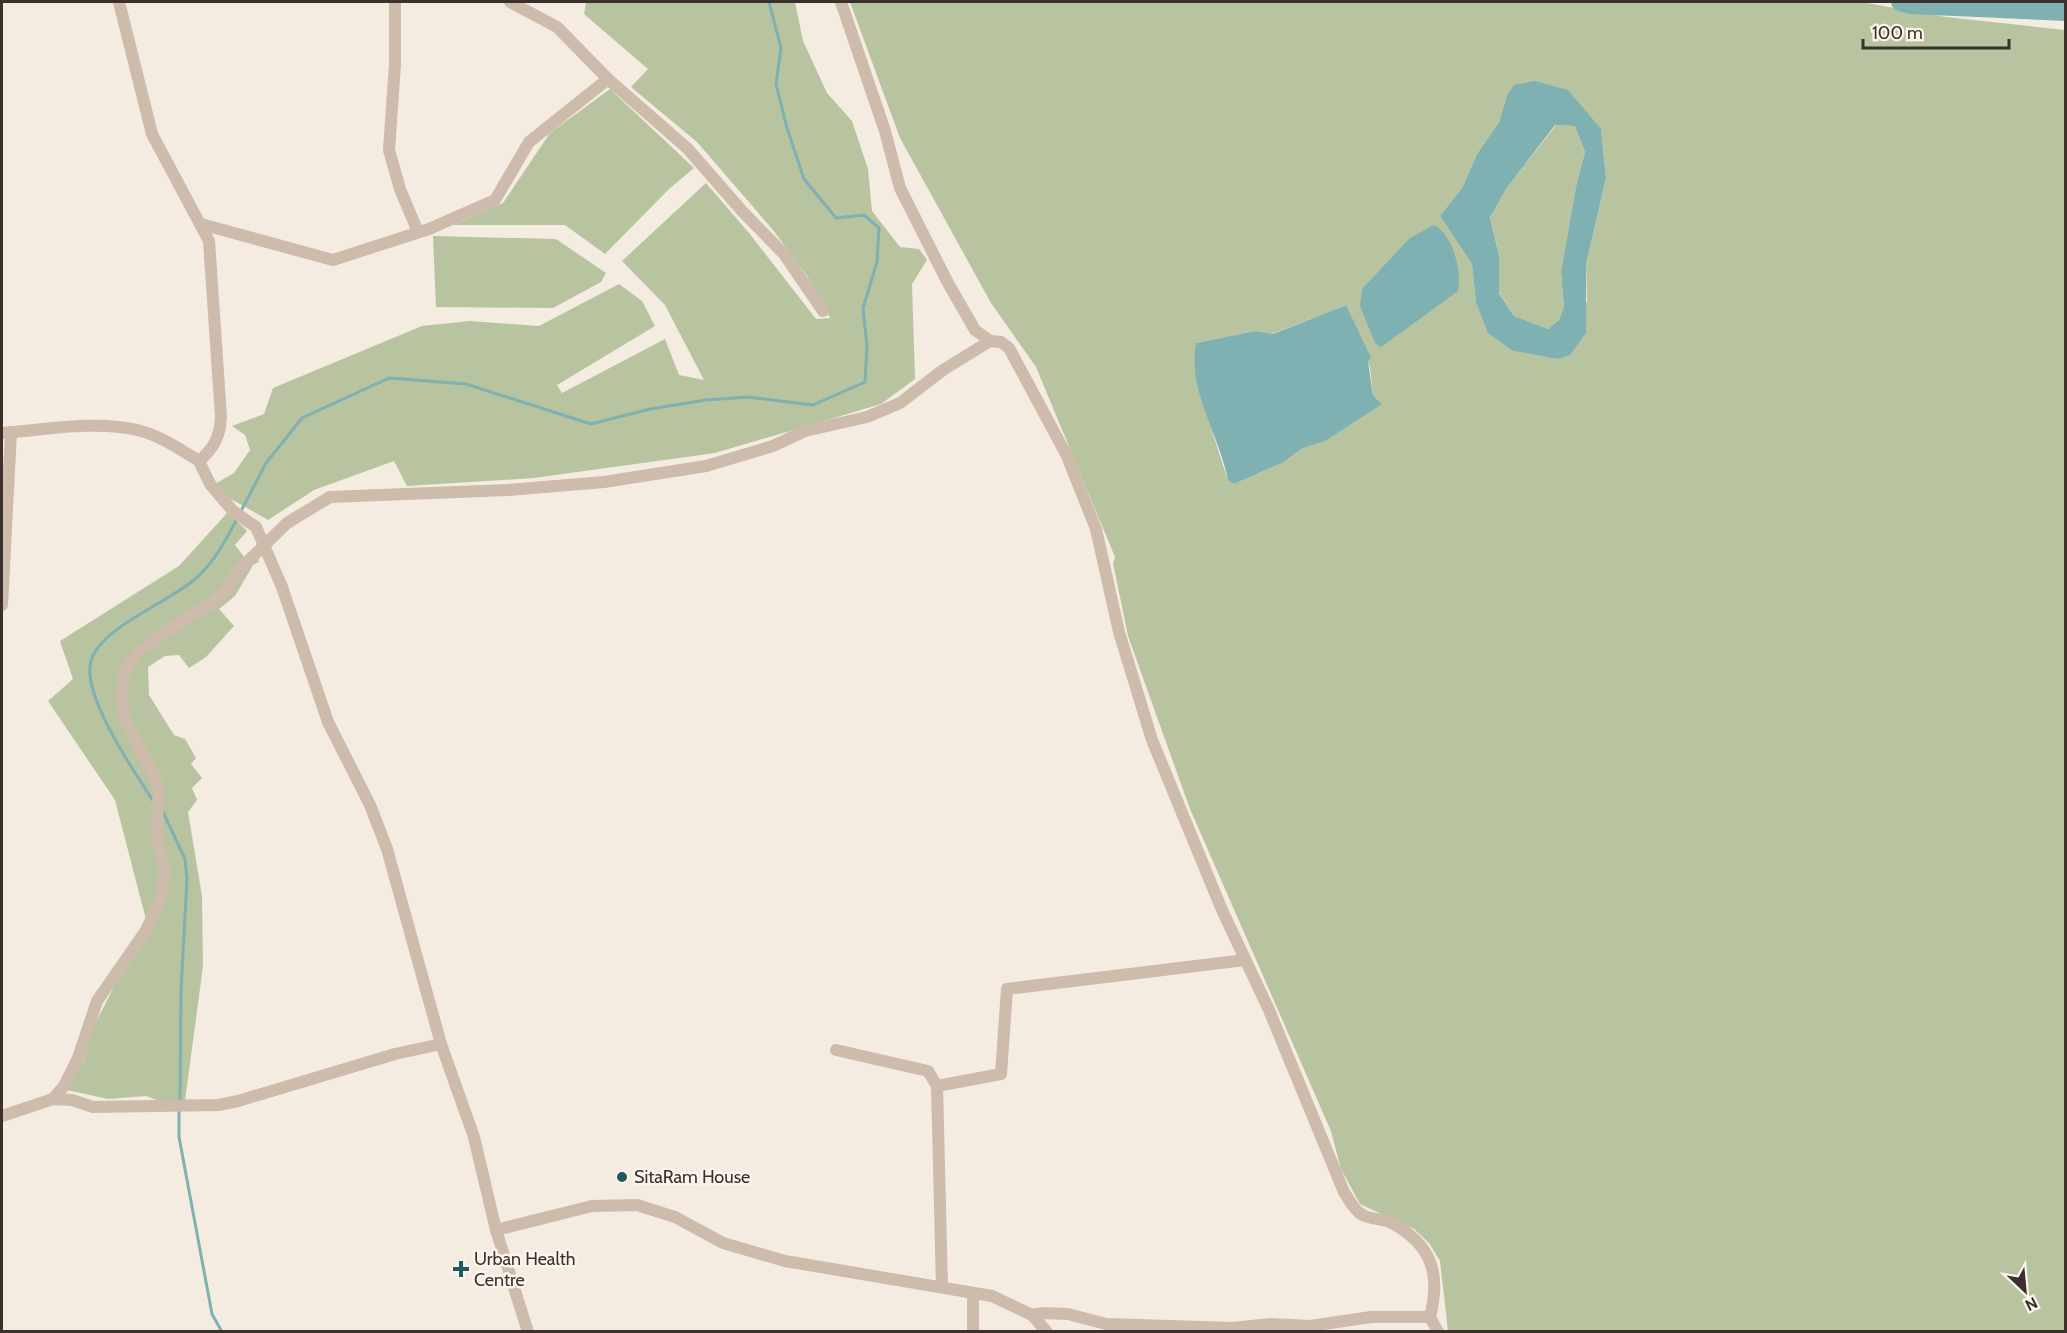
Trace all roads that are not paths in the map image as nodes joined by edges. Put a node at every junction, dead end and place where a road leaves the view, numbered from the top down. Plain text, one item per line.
1 (119, 2) edge
2 (395, 2) edge
3 (510, 2) edge
4 (841, 2) edge
5 (608, 80) junction
6 (201, 224) junction
7 (418, 232) junction
8 (823, 311) dead end
9 (990, 341) junction
10 (6, 433) edge
11 (199, 461) junction
12 (264, 545) junction
13 (2, 605) edge
14 (1245, 960) junction
15 (441, 1044) junction
16 (836, 1050) dead end
17 (936, 1086) junction
18 (53, 1099) junction
19 (2, 1116) edge
20 (496, 1230) junction
21 (942, 1287) junction
22 (973, 1293) junction
23 (1032, 1315) junction
24 (1430, 1317) junction
25 (528, 1332) edge
26 (973, 1332) edge
27 (1047, 1332) edge
28 (1438, 1332) edge

1 - 6 street
2 - 7 street
3 - 5 street
4 - 9 street
5 - 7 street
5 - 8 street
6 - 7 street
6 - 11 street
9 - 12 street
9 - 14 street
10 - 11 street
10 - 13 street
11 - 12 street
12 - 15 street
12 - 18 street
14 - 17 street
14 - 24 street
15 - 18 street
15 - 20 street
16 - 17 street
17 - 21 street
18 - 19 street
20 - 21 street
20 - 25 street
21 - 22 street
22 - 23 street
22 - 26 street
23 - 24 street
23 - 27 street
24 - 28 street

